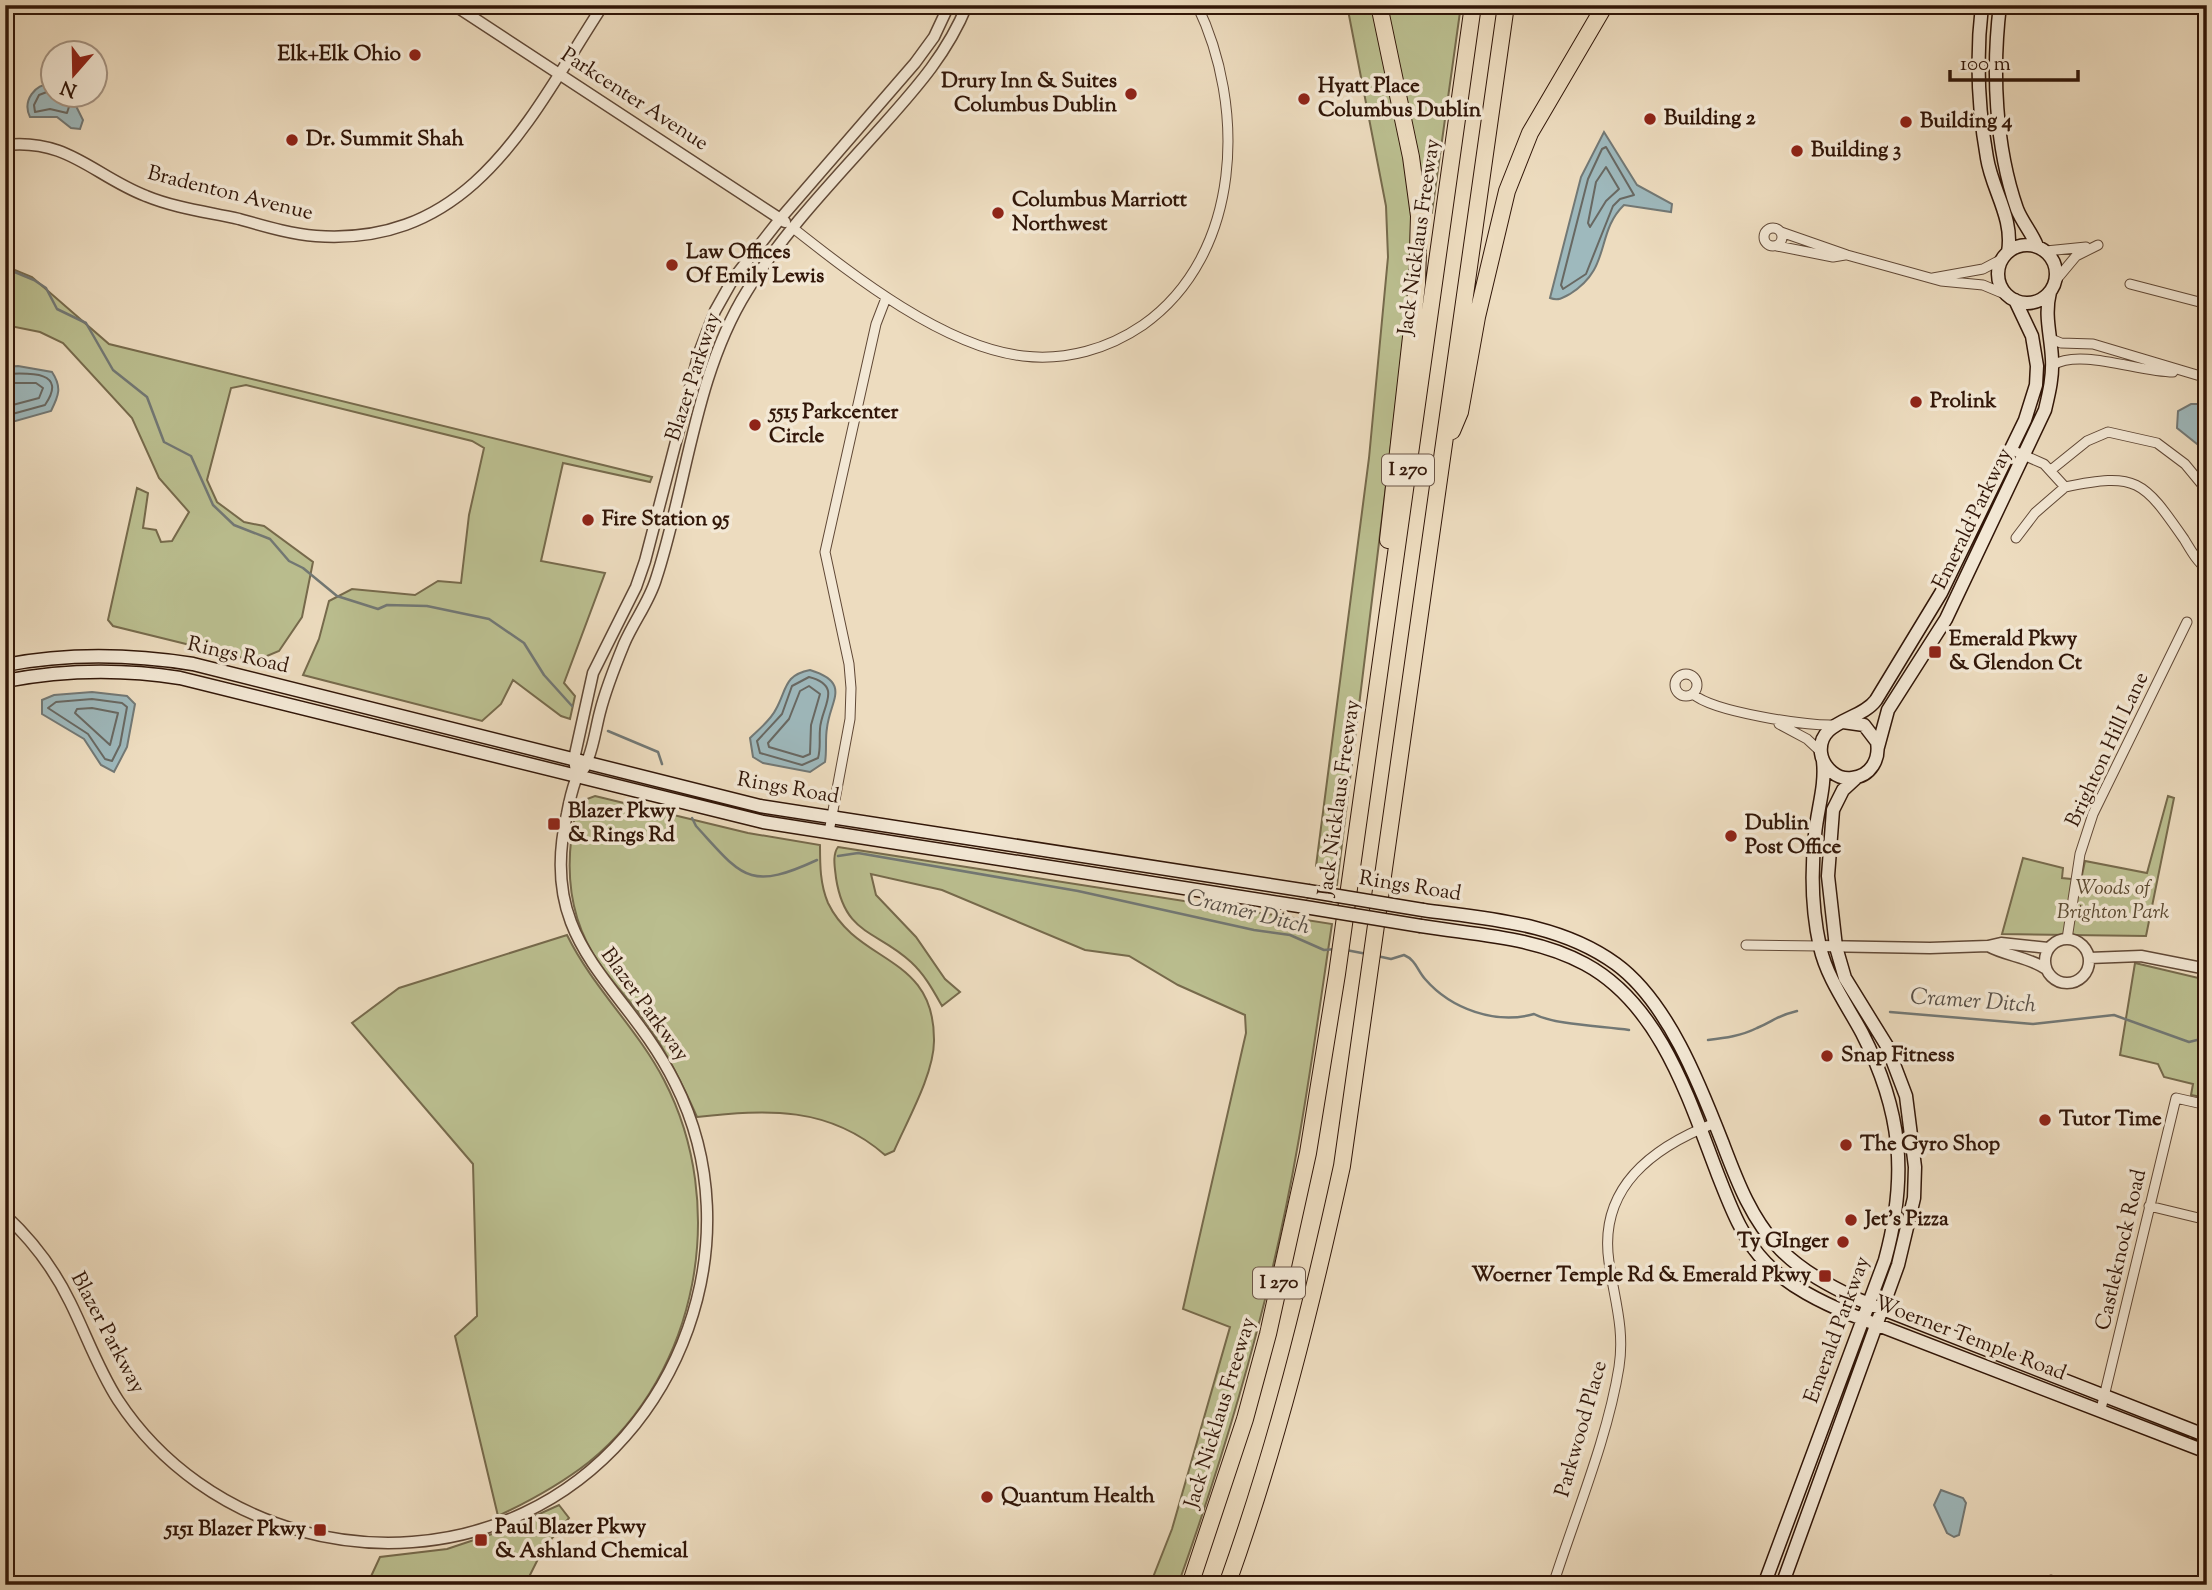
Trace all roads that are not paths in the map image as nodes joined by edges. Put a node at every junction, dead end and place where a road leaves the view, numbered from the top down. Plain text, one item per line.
1 (454, 5) edge
2 (603, 5) edge
3 (948, 5) edge
4 (967, 5) edge
5 (1197, 5) edge
6 (1378, 5) edge
7 (1473, 5) edge
8 (1506, 5) edge
9 (1605, 5) edge
10 (1982, 5) edge
11 (2000, 5) edge
12 (558, 73) junction
13 (5, 145) edge
14 (780, 219) junction
15 (793, 228) junction
16 (1781, 232) junction
17 (1777, 246) junction
18 (2042, 249) junction
19 (1847, 255) junction
20 (2005, 255) junction
21 (1932, 278) junction
22 (2130, 284) dead end
23 (2053, 286) junction
24 (886, 298) junction
25 (2011, 298) junction
26 (2207, 304) edge
27 (2051, 339) junction
28 (2053, 365) junction
29 (2178, 372) junction
30 (2207, 378) edge
31 (1444, 449) junction
32 (2012, 450) junction
33 (2025, 456) junction
34 (2051, 470) junction
35 (2205, 486) edge
36 (2065, 487) junction
37 (2207, 505) edge
38 (2016, 538) dead end
39 (2207, 569) edge
40 (2188, 622) dead end
41 (1384, 638) junction
42 (5, 665) edge
43 (5, 681) edge
44 (1693, 694) dead end
45 (1761, 716) junction
46 (1839, 723) junction
47 (1878, 748) junction
48 (1822, 757) junction
49 (574, 759) junction
50 (587, 763) junction
51 (577, 778) junction
52 (1856, 778) junction
53 (830, 817) junction
54 (829, 832) junction
55 (1571, 939) joint
56 (2067, 939) junction
57 (1746, 945) dead end
58 (1820, 946) junction
59 (1836, 947) junction
60 (1988, 947) junction
61 (2048, 948) junction
62 (1565, 954) joint
63 (2089, 958) junction
64 (2046, 969) junction
65 (2206, 969) edge
66 (2207, 1105) edge
67 (1715, 1123) junction
68 (1700, 1129) junction
69 (2149, 1206) junction
70 (5, 1215) edge
71 (2207, 1220) edge
72 (1875, 1306) junction
73 (1869, 1321) junction
74 (2107, 1395) junction
75 (2101, 1409) junction
76 (2207, 1436) edge
77 (2207, 1452) edge
78 (1269, 1463) junction
79 (2051, 1580) dead end
80 (1190, 1585) edge
81 (1227, 1585) edge
82 (1233, 1585) edge
83 (1553, 1585) edge
84 (1764, 1585) edge
85 (1782, 1585) edge
86 (2063, 1585) edge

1 - 12 street, Parkcenter Avenue
2 - 12 street, Bradenton Avenue
3 - 14 street, Blazer Parkway
4 - 15 street, Blazer Parkway
5 - 24 street
6 - 41 highway
7 - 41 highway, Jack Nicklaus Freeway / I 270
8 - 31 highway, I 270
9 - 31 highway
10 - 20 main road
11 - 18 main road
12 - 13 street, Bradenton Avenue
12 - 14 street, Parkcenter Avenue
14 - 15 street, Parkcenter Avenue
14 - 49 street, Blazer Parkway
15 - 24 street
15 - 50 street, Blazer Parkway
16 - 17 street
16 - 17 street
16 - 19 street
17 - 19 street
18 - 20 main road
18 - 23 main road
18 - 23 street
19 - 21 street
20 - 21 street
20 - 25 main road
21 - 25 street
22 - 26 street
23 - 25 main road
23 - 27 main road, Emerald Parkway
24 - 53 street
25 - 32 main road, Emerald Parkway
27 - 28 main road, Emerald Parkway
27 - 29 street
28 - 29 street
28 - 33 main road, Emerald Parkway
29 - 30 street
31 - 78 highway, I 270
32 - 33 street
32 - 46 main road, Emerald Parkway
33 - 34 street
33 - 47 main road, Emerald Parkway
34 - 35 street
34 - 36 street
35 - 37 street
36 - 38 street
36 - 39 street
40 - 56 street, Brighton Hill Lane
41 - 80 highway, Jack Nicklaus Freeway / I 270
42 - 49 main road, Rings Road
43 - 51 main road, Rings Road
44 - 45 street
45 - 46 street
45 - 48 street
46 - 47 main road
46 - 48 main road
47 - 52 main road
48 - 52 main road
48 - 58 main road, Emerald Parkway
49 - 50 main road, Rings Road
49 - 51 street, Blazer Parkway
50 - 51 street, Blazer Parkway
50 - 53 main road, Rings Road
51 - 54 main road, Rings Road
51 - 70 street, Blazer Parkway
52 - 59 main road, Emerald Parkway
53 - 54 street
53 - 55 main road, Rings Road, bridge
54 - 62 main road, Rings Road, bridge
55 - 67 main road, Woerner Temple Road
56 - 61 street
56 - 63 street
57 - 58 street
58 - 59 street
58 - 72 main road, Emerald Parkway
59 - 60 street
59 - 72 main road, Emerald Parkway
60 - 61 street
60 - 64 street
61 - 64 street
62 - 68 main road, Woerner Temple Road
63 - 64 street
63 - 65 street
66 - 69 street, Castleknock Road
67 - 68 street, Parkwood Place
67 - 72 main road, Woerner Temple Road
68 - 73 main road, Woerner Temple Road
68 - 83 street, Parkwood Place
69 - 71 street
69 - 74 street, Castleknock Road
72 - 73 main road, Emerald Parkway
72 - 74 main road, Woerner Temple Road
73 - 75 main road, Woerner Temple Road
73 - 84 main road, Emerald Parkway
73 - 85 main road, Emerald Parkway
74 - 75 street, Castleknock Road
74 - 76 main road, Woerner Temple Road
75 - 77 main road, Woerner Temple Road
78 - 81 highway, I 270
78 - 82 highway
79 - 86 street

